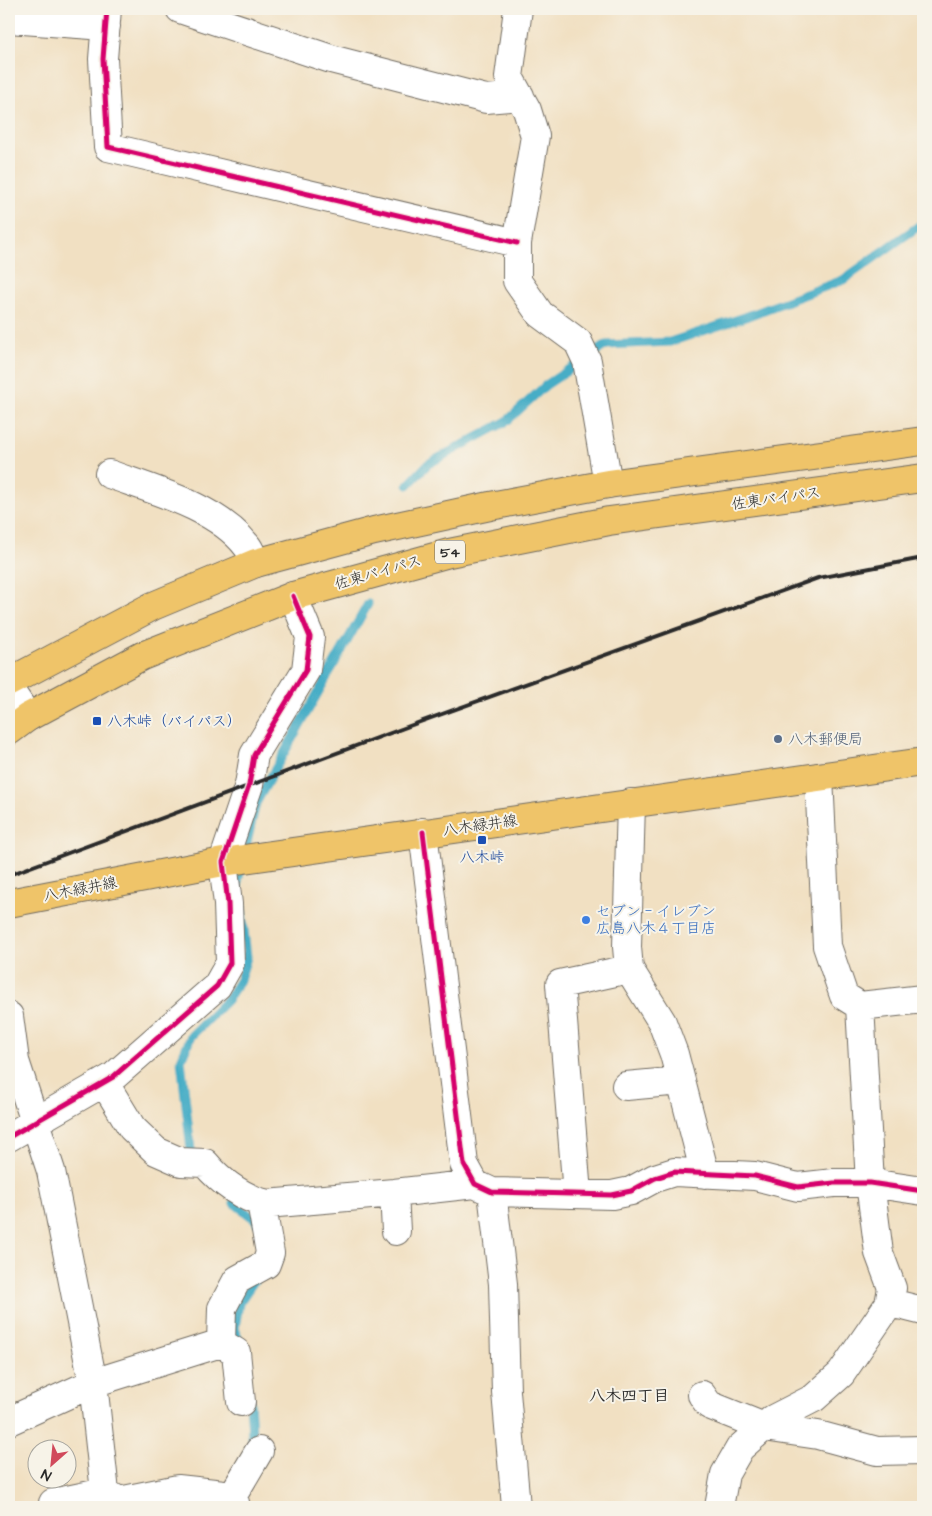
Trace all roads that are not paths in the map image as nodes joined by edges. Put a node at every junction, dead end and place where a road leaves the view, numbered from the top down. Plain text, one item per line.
1 (180, 9) edge
2 (518, 9) edge
3 (106, 18) edge
4 (9, 19) edge
5 (520, 96) junction
6 (517, 243) junction
7 (923, 441) edge
8 (109, 474) dead end
9 (923, 478) edge
10 (608, 484) junction
11 (256, 563) junction
12 (293, 596) junction
13 (9, 682) edge
14 (9, 690) edge
15 (18, 724) edge
16 (923, 762) edge
17 (819, 777) junction
18 (631, 803) junction
19 (423, 832) junction
20 (223, 862) junction
21 (9, 903) edge
22 (629, 969) junction
23 (923, 999) edge
24 (860, 1006) junction
25 (9, 1016) edge
26 (681, 1081) junction
27 (104, 1082) junction
28 (626, 1086) dead end
29 (35, 1123) junction
30 (9, 1137) edge
31 (705, 1174) junction
32 (870, 1183) junction
33 (484, 1188) junction
34 (923, 1191) edge
35 (394, 1194) junction
36 (577, 1194) junction
37 (266, 1204) junction
38 (396, 1231) dead end
39 (889, 1304) junction
40 (923, 1311) edge
41 (222, 1343) junction
42 (92, 1383) junction
43 (702, 1395) dead end
44 (241, 1402) dead end
45 (9, 1420) edge
46 (764, 1427) junction
47 (923, 1450) edge
48 (259, 1451) dead end
49 (105, 1492) junction
50 (235, 1501) edge
51 (53, 1503) dead end
52 (516, 1507) edge
53 (719, 1507) edge

1 - 5 street
2 - 5 street
3 - 4 street
3 - 6 street
5 - 6 street
6 - 10 street
7 - 10 main road, 54
8 - 11 street
9 - 12 main road, 佐東バイパス / 54
10 - 11 main road, 54
11 - 13 main road, 54
12 - 15 main road, 佐東バイパス / 54
12 - 20 street
14 - 15 street
16 - 17 main road, 八木緑井線
17 - 18 main road, 八木緑井線
17 - 24 street
18 - 19 main road, 八木緑井線
18 - 22 street
19 - 20 main road, 八木緑井線
19 - 33 street
20 - 21 main road, 八木緑井線
20 - 27 street
22 - 26 street
22 - 36 street
23 - 24 street
24 - 32 street
25 - 29 street
26 - 28 street
26 - 31 street
27 - 29 street
27 - 37 street
29 - 30 street
29 - 42 street
31 - 32 street
31 - 36 street
32 - 34 street
32 - 39 street
33 - 35 street
33 - 36 street
33 - 52 street
35 - 37 street
35 - 38 street
37 - 41 street
39 - 40 street
39 - 46 street
41 - 42 street
41 - 44 street
42 - 45 street
42 - 49 street
43 - 46 street
46 - 47 street
46 - 53 street
48 - 50 street
49 - 50 street
49 - 51 street

